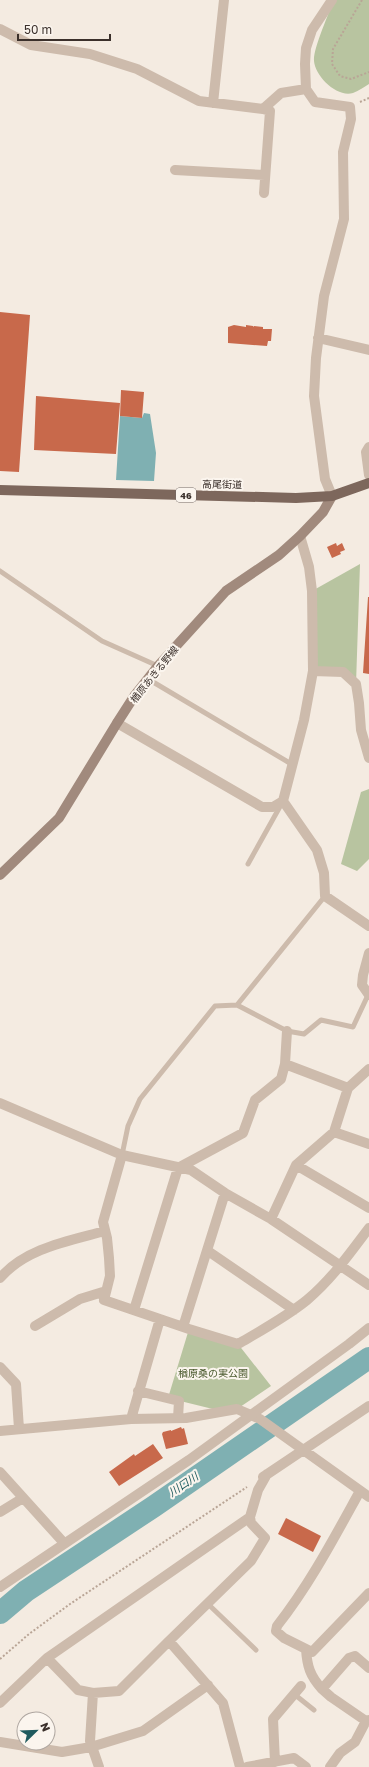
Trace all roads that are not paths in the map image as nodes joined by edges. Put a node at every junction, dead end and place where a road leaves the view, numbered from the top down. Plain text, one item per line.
1 (224, 0) edge
2 (332, 0) edge
3 (0, 30) edge
4 (306, 89) junction
5 (213, 103) junction
6 (263, 109) junction
7 (175, 170) dead end
8 (265, 175) junction
9 (264, 193) dead end
10 (318, 338) junction
11 (369, 350) edge
12 (369, 447) edge
13 (369, 474) edge
14 (369, 483) edge
15 (0, 490) edge
16 (332, 496) junction
17 (300, 536) junction
18 (0, 571) edge
19 (158, 666) junction
20 (313, 671) junction
21 (148, 679) junction
22 (117, 723) junction
23 (369, 758) edge
24 (293, 765) junction
25 (283, 801) junction
26 (248, 864) dead end
27 (0, 875) edge
28 (325, 896) junction
29 (369, 926) edge
30 (369, 953) edge
31 (369, 995) edge
32 (237, 1005) junction
33 (288, 1031) junction
34 (285, 1064) junction
35 (369, 1068) edge
36 (348, 1088) junction
37 (0, 1103) edge
38 (334, 1132) junction
39 (369, 1144) edge
40 (122, 1155) junction
41 (296, 1165) junction
42 (178, 1168) junction
43 (225, 1193) junction
44 (369, 1208) edge
45 (271, 1219) junction
46 (369, 1228) edge
47 (105, 1231) junction
48 (208, 1251) junction
49 (342, 1266) junction
50 (0, 1278) edge
51 (369, 1285) edge
52 (106, 1291) junction
53 (134, 1310) junction
54 (294, 1310) junction
55 (160, 1319) junction
56 (35, 1326) dead end
57 (183, 1326) junction
58 (369, 1328) edge
59 (0, 1367) edge
60 (138, 1391) junction
61 (369, 1406) edge
62 (369, 1411) edge
63 (250, 1414) junction
64 (358, 1415) junction
65 (178, 1418) junction
66 (131, 1419) junction
67 (19, 1429) junction
68 (0, 1431) edge
69 (301, 1449) junction
70 (0, 1472) edge
71 (267, 1474) junction
72 (256, 1481) road end
73 (360, 1491) junction
74 (369, 1497) edge
75 (23, 1498) junction
76 (0, 1512) edge
77 (250, 1517) junction
78 (64, 1543) junction
79 (0, 1587) edge
80 (369, 1594) edge
81 (208, 1604) junction
82 (169, 1641) junction
83 (306, 1649) junction
84 (256, 1650) dead end
85 (47, 1658) junction
86 (369, 1668) edge
87 (208, 1685) junction
88 (301, 1686) dead end
89 (322, 1689) junction
90 (93, 1693) junction
91 (294, 1694) junction
92 (0, 1703) edge
93 (314, 1710) dead end
94 (368, 1721) edge
95 (0, 1742) edge
96 (92, 1747) junction
97 (274, 1762) junction
98 (99, 1767) edge
99 (240, 1767) edge
100 (246, 1767) edge
101 (306, 1767) edge
102 (330, 1767) edge

1 - 5 street
2 - 4 street
3 - 5 street
4 - 6 street
4 - 10 street
5 - 6 street
6 - 8 street
7 - 8 street
8 - 9 street
10 - 11 street
10 - 16 street
12 - 13 street
14 - 16 main road, 高尾街道 / 46
15 - 16 main road, 高尾街道 / 46
16 - 17 main road, 楢原あきる野線
17 - 19 main road, 楢原あきる野線
17 - 20 street
18 - 19 lane
19 - 21 main road, 楢原あきる野線
20 - 23 street
20 - 24 street
21 - 22 main road, 楢原あきる野線
21 - 24 lane
22 - 25 street
22 - 27 main road, 楢原あきる野線
24 - 25 street
25 - 26 lane
25 - 28 street
28 - 29 street
28 - 32 lane
30 - 31 street
31 - 33 lane
32 - 33 lane
32 - 40 lane
33 - 34 street
34 - 36 street
34 - 42 street
35 - 36 street
36 - 38 street
37 - 40 street
38 - 39 street
38 - 41 street
40 - 42 street
40 - 47 street
41 - 44 street
41 - 45 street
42 - 43 street
42 - 53 street
43 - 45 street
43 - 48 street
45 - 49 street
46 - 49 street
47 - 50 street
47 - 52 street
48 - 54 street
48 - 57 street
49 - 51 street
49 - 54 street
52 - 53 street
52 - 56 street
53 - 55 street
54 - 57 street
55 - 57 street
55 - 60 street
58 - 63 street
59 - 67 street
60 - 65 street
60 - 66 street
61 - 64 street
62 - 64 street
63 - 65 street
63 - 69 street
63 - 78 street
64 - 69 street
65 - 66 street
66 - 67 street
67 - 68 street
69 - 71 street
69 - 73 street
70 - 75 street
71 - 72 street
71 - 77 street
73 - 74 street
73 - 83 street
75 - 76 street
75 - 78 street
77 - 81 street
77 - 85 street
78 - 79 street
80 - 83 street
81 - 82 street
81 - 84 lane
82 - 87 street
82 - 90 street
83 - 89 street
85 - 90 street
85 - 92 street
86 - 89 street
87 - 96 street
87 - 99 street
88 - 91 street
89 - 94 street
90 - 96 street
91 - 93 lane
91 - 97 street
94 - 102 street
95 - 96 street
96 - 98 street
97 - 100 street
97 - 101 street

